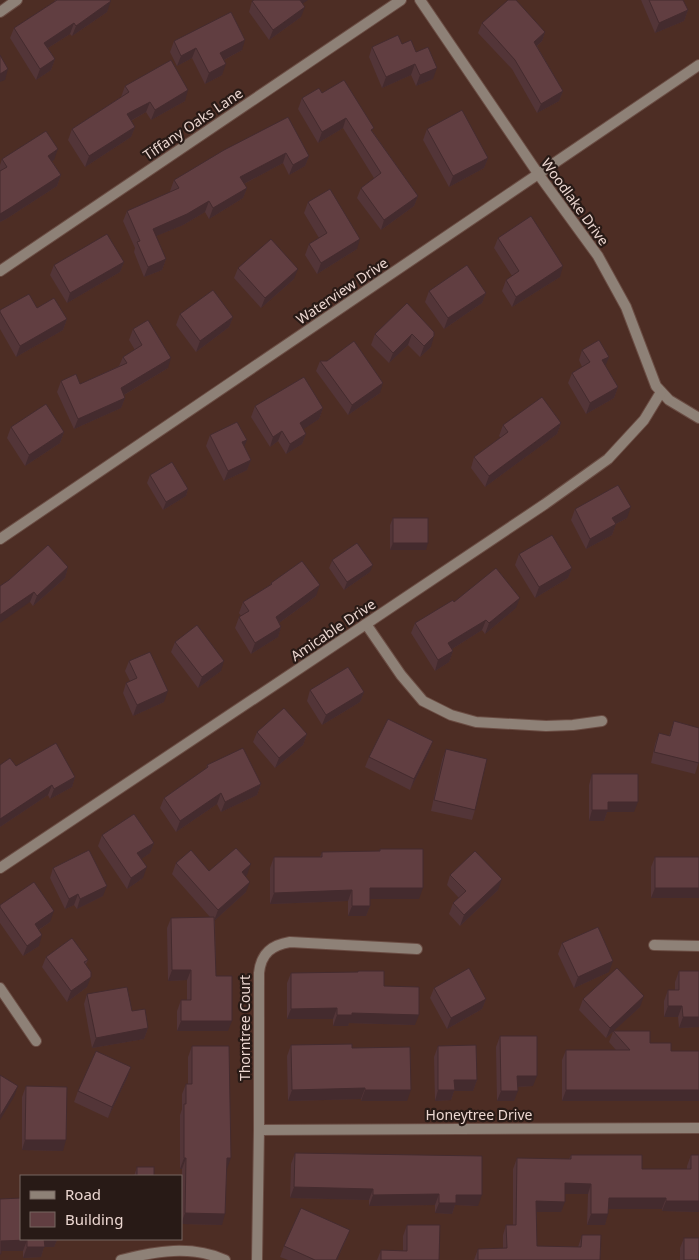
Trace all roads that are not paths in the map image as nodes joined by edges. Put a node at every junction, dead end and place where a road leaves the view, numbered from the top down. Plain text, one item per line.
1 (17, 0) edge
2 (401, 0) edge
3 (420, 0) edge
4 (0, 12) edge
5 (699, 65) edge
6 (539, 175) junction
7 (0, 271) edge
8 (662, 392) junction
9 (699, 418) edge
10 (0, 539) edge
11 (366, 624) junction
12 (602, 721) dead end
13 (0, 868) edge
14 (654, 945) dead end
15 (699, 946) edge
16 (417, 949) dead end
17 (0, 988) edge
18 (36, 1041) dead end
19 (699, 1128) edge
20 (259, 1130) junction
21 (121, 1260) edge
22 (225, 1260) edge
23 (257, 1260) edge

1 - 4 street
2 - 7 street, Tiffany Oaks Lane
3 - 6 street, Woodlake Drive
5 - 6 street, Waterview Drive
6 - 8 street, Woodlake Drive
6 - 10 street, Waterview Drive
8 - 9 street, Woodlake Drive
8 - 11 street, Amicable Drive
11 - 12 street
11 - 13 street, Amicable Drive
14 - 15 street
16 - 20 street, Thorntree Court
17 - 18 street
19 - 20 street, Honeytree Drive
20 - 23 street, Thorntree Court
21 - 22 street

